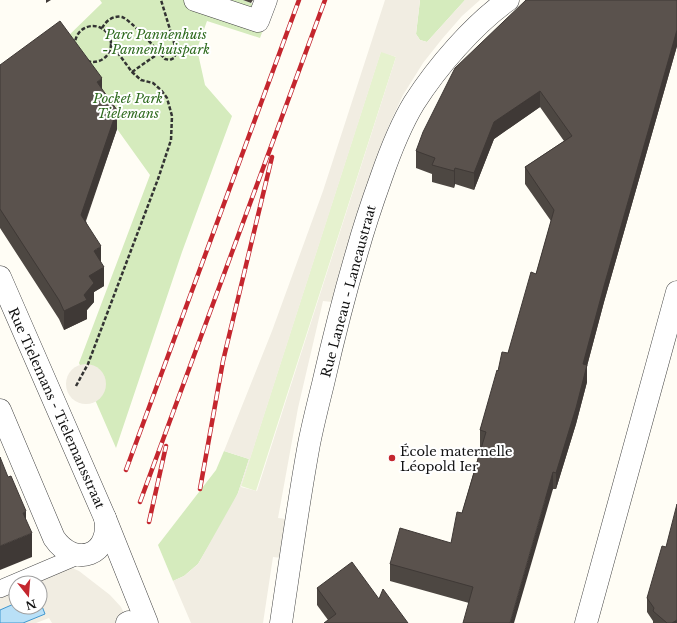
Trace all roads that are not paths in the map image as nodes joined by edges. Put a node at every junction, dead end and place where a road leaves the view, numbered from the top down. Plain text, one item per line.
1 (195, 0) edge
2 (266, 0) edge
3 (508, 0) edge
4 (0, 277) edge
5 (677, 292) edge
6 (0, 410) edge
7 (105, 518) junction
8 (80, 555) junction
9 (0, 589) edge
10 (134, 623) edge
11 (282, 623) edge
12 (586, 623) edge

1 - 2 street
3 - 11 street, Rue Laneau - Laneaustraat
4 - 7 street, Rue Tielemans - Tielemansstraat
5 - 12 street
6 - 8 street
7 - 8 street, Rue Tielemans - Tielemansstraat
7 - 10 street, Rue Tielemans - Tielemansstraat
8 - 9 lane

